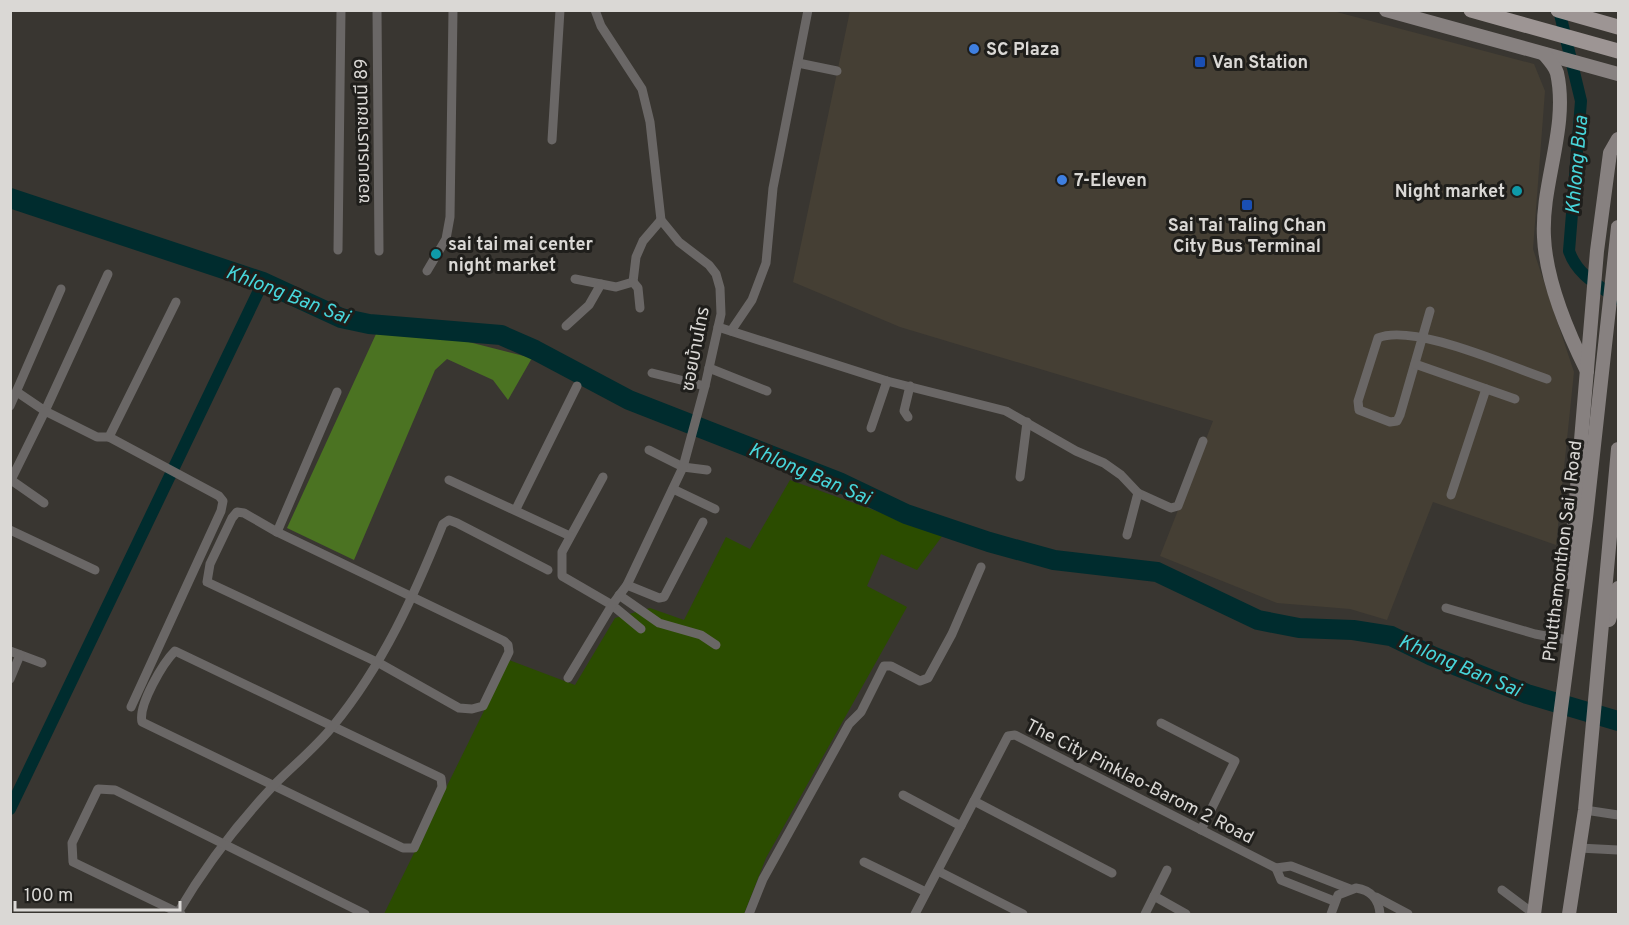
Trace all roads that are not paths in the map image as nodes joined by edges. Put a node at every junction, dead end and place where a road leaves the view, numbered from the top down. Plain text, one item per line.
1 (341, 10) edge
2 (377, 10) edge
3 (453, 10) edge
4 (560, 10) edge
5 (595, 10) edge
6 (808, 10) edge
7 (1386, 10) edge
8 (1471, 10) edge
9 (1494, 10) edge
10 (1558, 10) edge
11 (1590, 10) edge
12 (1618, 18) edge
13 (1618, 27) edge
14 (1618, 44) edge
15 (1618, 51) edge
16 (1544, 54) junction
17 (798, 63) junction
18 (837, 70) dead end
19 (1618, 74) edge
20 (1618, 139) edge
21 (552, 140) dead end
22 (661, 220) junction
23 (1618, 227) edge
24 (338, 250) dead end
25 (380, 250) dead end
26 (428, 271) dead end
27 (108, 274) dead end
28 (575, 279) dead end
29 (633, 282) junction
30 (601, 284) junction
31 (61, 289) dead end
32 (176, 302) dead end
33 (640, 308) dead end
34 (1430, 310) dead end
35 (566, 326) dead end
36 (718, 327) junction
37 (731, 331) junction
38 (1422, 337) junction
39 (1414, 364) junction
40 (709, 368) junction
41 (652, 373) dead end
42 (1588, 373) junction
43 (1547, 379) dead end
44 (887, 381) junction
45 (577, 386) dead end
46 (705, 386) junction
47 (910, 386) junction
48 (1486, 389) junction
49 (767, 391) dead end
50 (17, 392) junction
51 (337, 392) dead end
52 (1515, 399) dead end
53 (10, 406) edge
54 (45, 411) junction
55 (908, 417) dead end
56 (1027, 422) junction
57 (871, 428) dead end
58 (109, 437) junction
59 (1203, 441) dead end
60 (1618, 449) edge
61 (648, 450) dead end
62 (683, 467) junction
63 (707, 470) dead end
64 (603, 477) dead end
65 (1020, 477) dead end
66 (449, 480) dead end
67 (11, 481) edge
68 (674, 489) junction
69 (1138, 494) junction
70 (1451, 495) dead end
71 (44, 503) dead end
72 (516, 509) junction
73 (715, 509) dead end
74 (703, 522) dead end
75 (10, 530) edge
76 (278, 532) junction
77 (1127, 535) dead end
78 (570, 536) junction
79 (981, 567) dead end
80 (95, 570) dead end
81 (548, 570) dead end
82 (627, 585) junction
83 (1618, 588) edge
84 (619, 595) junction
85 (413, 598) junction
86 (612, 605) junction
87 (1446, 608) dead end
88 (641, 629) dead end
89 (1603, 636) junction
90 (1568, 640) junction
91 (716, 645) dead end
92 (10, 651) edge
93 (20, 655) junction
94 (42, 663) dead end
95 (379, 663) junction
96 (568, 678) dead end
97 (10, 679) edge
98 (131, 707) dead end
99 (1161, 723) dead end
100 (332, 727) junction
101 (274, 786) junction
102 (903, 795) dead end
103 (974, 801) junction
104 (1585, 810) junction
105 (1618, 815) edge
106 (961, 826) junction
107 (1201, 830) junction
108 (222, 846) junction
109 (1579, 849) junction
110 (1618, 850) edge
111 (864, 862) dead end
112 (1276, 868) junction
113 (938, 870) junction
114 (1167, 870) dead end
115 (1112, 873) dead end
116 (1350, 889) junction
117 (1502, 890) dead end
118 (926, 892) junction
119 (1154, 896) junction
120 (1373, 896) junction
121 (1334, 901) junction
122 (178, 914) edge
123 (1381, 914) edge
124 (1534, 914) edge
125 (365, 915) edge
126 (749, 915) edge
127 (915, 915) edge
128 (1023, 915) edge
129 (1145, 915) edge
130 (1186, 915) edge
131 (1331, 915) edge
132 (1408, 915) edge
133 (1569, 915) edge

1 - 24 street
2 - 25 street, ซอยบรมราชชนนี 89
3 - 26 street
4 - 21 street
5 - 22 street
6 - 17 street
7 - 16 main road
8 - 15 main road
9 - 14 main road
10 - 13 main road
11 - 12 main road
16 - 19 main road
16 - 42 main road
17 - 18 street
17 - 37 street
20 - 42 main road
22 - 29 street
22 - 36 street, ซอยบ้านไทร
23 - 90 main road, Phutthamonthon Sai 1 Road
27 - 54 street
28 - 30 street
29 - 30 street
29 - 33 street
30 - 35 street
31 - 50 street
32 - 58 street
34 - 38 street
36 - 37 street
36 - 40 street, ซอยบ้านไทร
37 - 44 street
38 - 39 street
38 - 39 street
38 - 43 street
39 - 48 street
40 - 46 street, ซอยบ้านไทร
40 - 49 street
41 - 46 street
42 - 90 main road
44 - 47 street
44 - 57 street
45 - 72 street
46 - 62 street, ซอยบ้านไทร
47 - 55 street
47 - 56 street
48 - 52 street
48 - 70 street
50 - 53 street
50 - 54 street
51 - 76 street
54 - 58 street
54 - 67 street
56 - 65 street
56 - 69 street
58 - 98 street
59 - 69 street
60 - 89 main road
61 - 62 street
62 - 63 street
62 - 68 street, ซอยบ้านไทร
64 - 78 street
66 - 72 street
67 - 71 street
68 - 73 street
68 - 82 street, ซอยบ้านไทร
69 - 77 street
72 - 78 street
74 - 82 street
75 - 80 street
76 - 85 street
76 - 95 street
78 - 86 street
79 - 126 street
81 - 85 street
82 - 84 street, ซอยบ้านไทร
83 - 89 main road
84 - 86 street, ซอยบ้านไทร
84 - 91 street
85 - 95 street
85 - 95 street
86 - 88 street
86 - 96 street, ซอยบ้านไทร
87 - 90 street
89 - 104 main road
90 - 124 main road, Phutthamonthon Sai 1 Road
92 - 93 street
93 - 94 street
93 - 97 street
95 - 100 street
99 - 107 street
100 - 101 street
100 - 101 street
100 - 101 street
101 - 108 street
102 - 106 street
103 - 106 street, The City Pinklao-Barom 2 Road
103 - 107 street, The City Pinklao-Barom 2 Road
103 - 115 street
104 - 105 street
104 - 109 main road
106 - 113 street, The City Pinklao-Barom 2 Road
107 - 112 street, The City Pinklao-Barom 2 Road
108 - 122 street
108 - 122 street
108 - 125 street
109 - 110 street
109 - 133 main road
111 - 118 street
112 - 116 street
112 - 121 street
113 - 118 street, The City Pinklao-Barom 2 Road
113 - 128 street
114 - 119 street
116 - 120 street
116 - 121 street
117 - 124 street
118 - 127 street, The City Pinklao-Barom 2 Road
119 - 129 street
119 - 130 street
120 - 123 street
120 - 132 street
121 - 131 street

